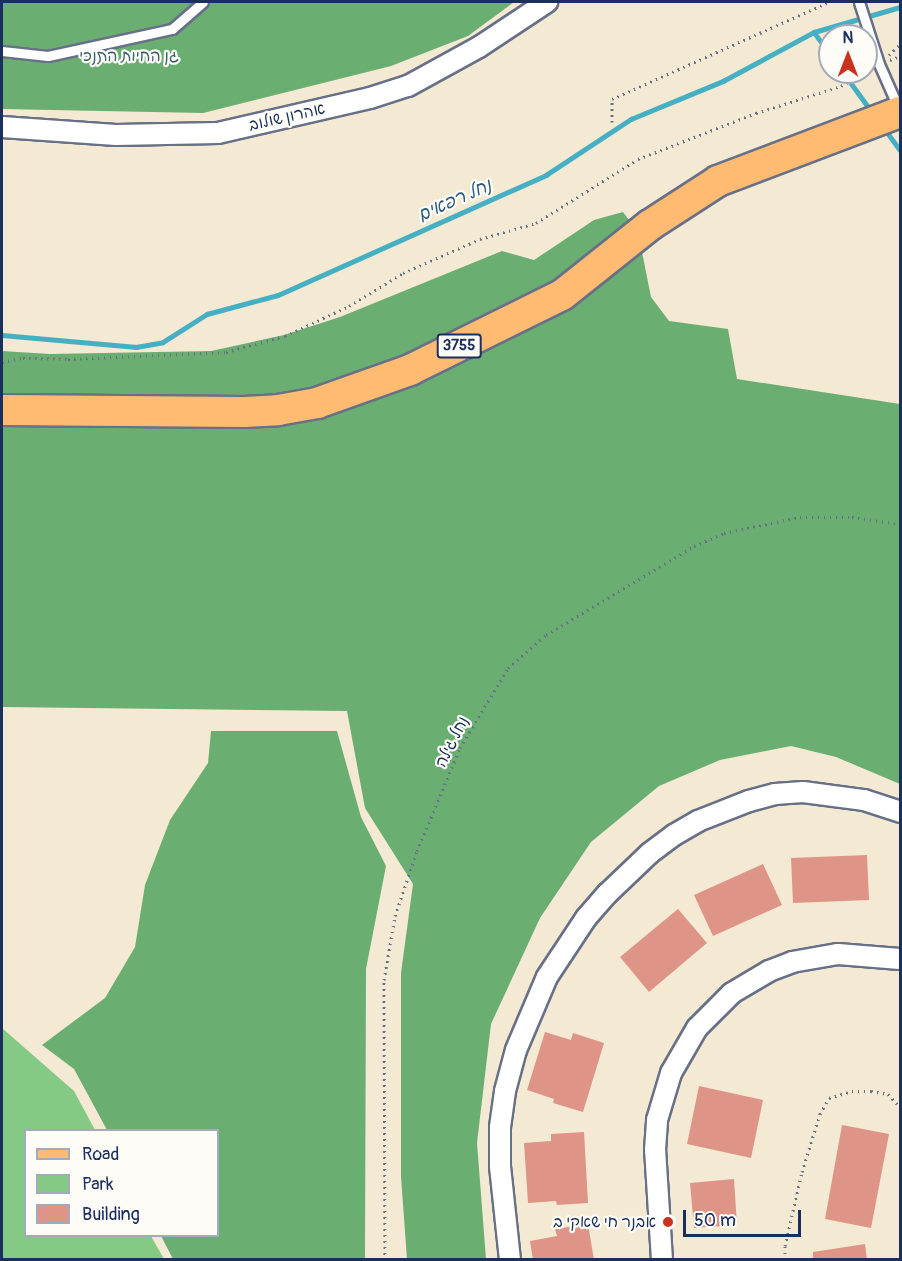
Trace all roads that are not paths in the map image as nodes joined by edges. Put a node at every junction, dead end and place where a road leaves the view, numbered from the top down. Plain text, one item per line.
1 (203, 2) edge
2 (547, 2) edge
3 (860, 2) edge
4 (2, 51) edge
5 (890, 116) edge
6 (2, 127) edge
7 (2, 410) edge
8 (900, 812) edge
9 (900, 959) edge
10 (510, 1260) edge
11 (662, 1260) edge

1 - 4 lane
2 - 6 street, אהרון שולוב
3 - 5 lane
5 - 7 main road, 3755
8 - 10 street
9 - 11 street

